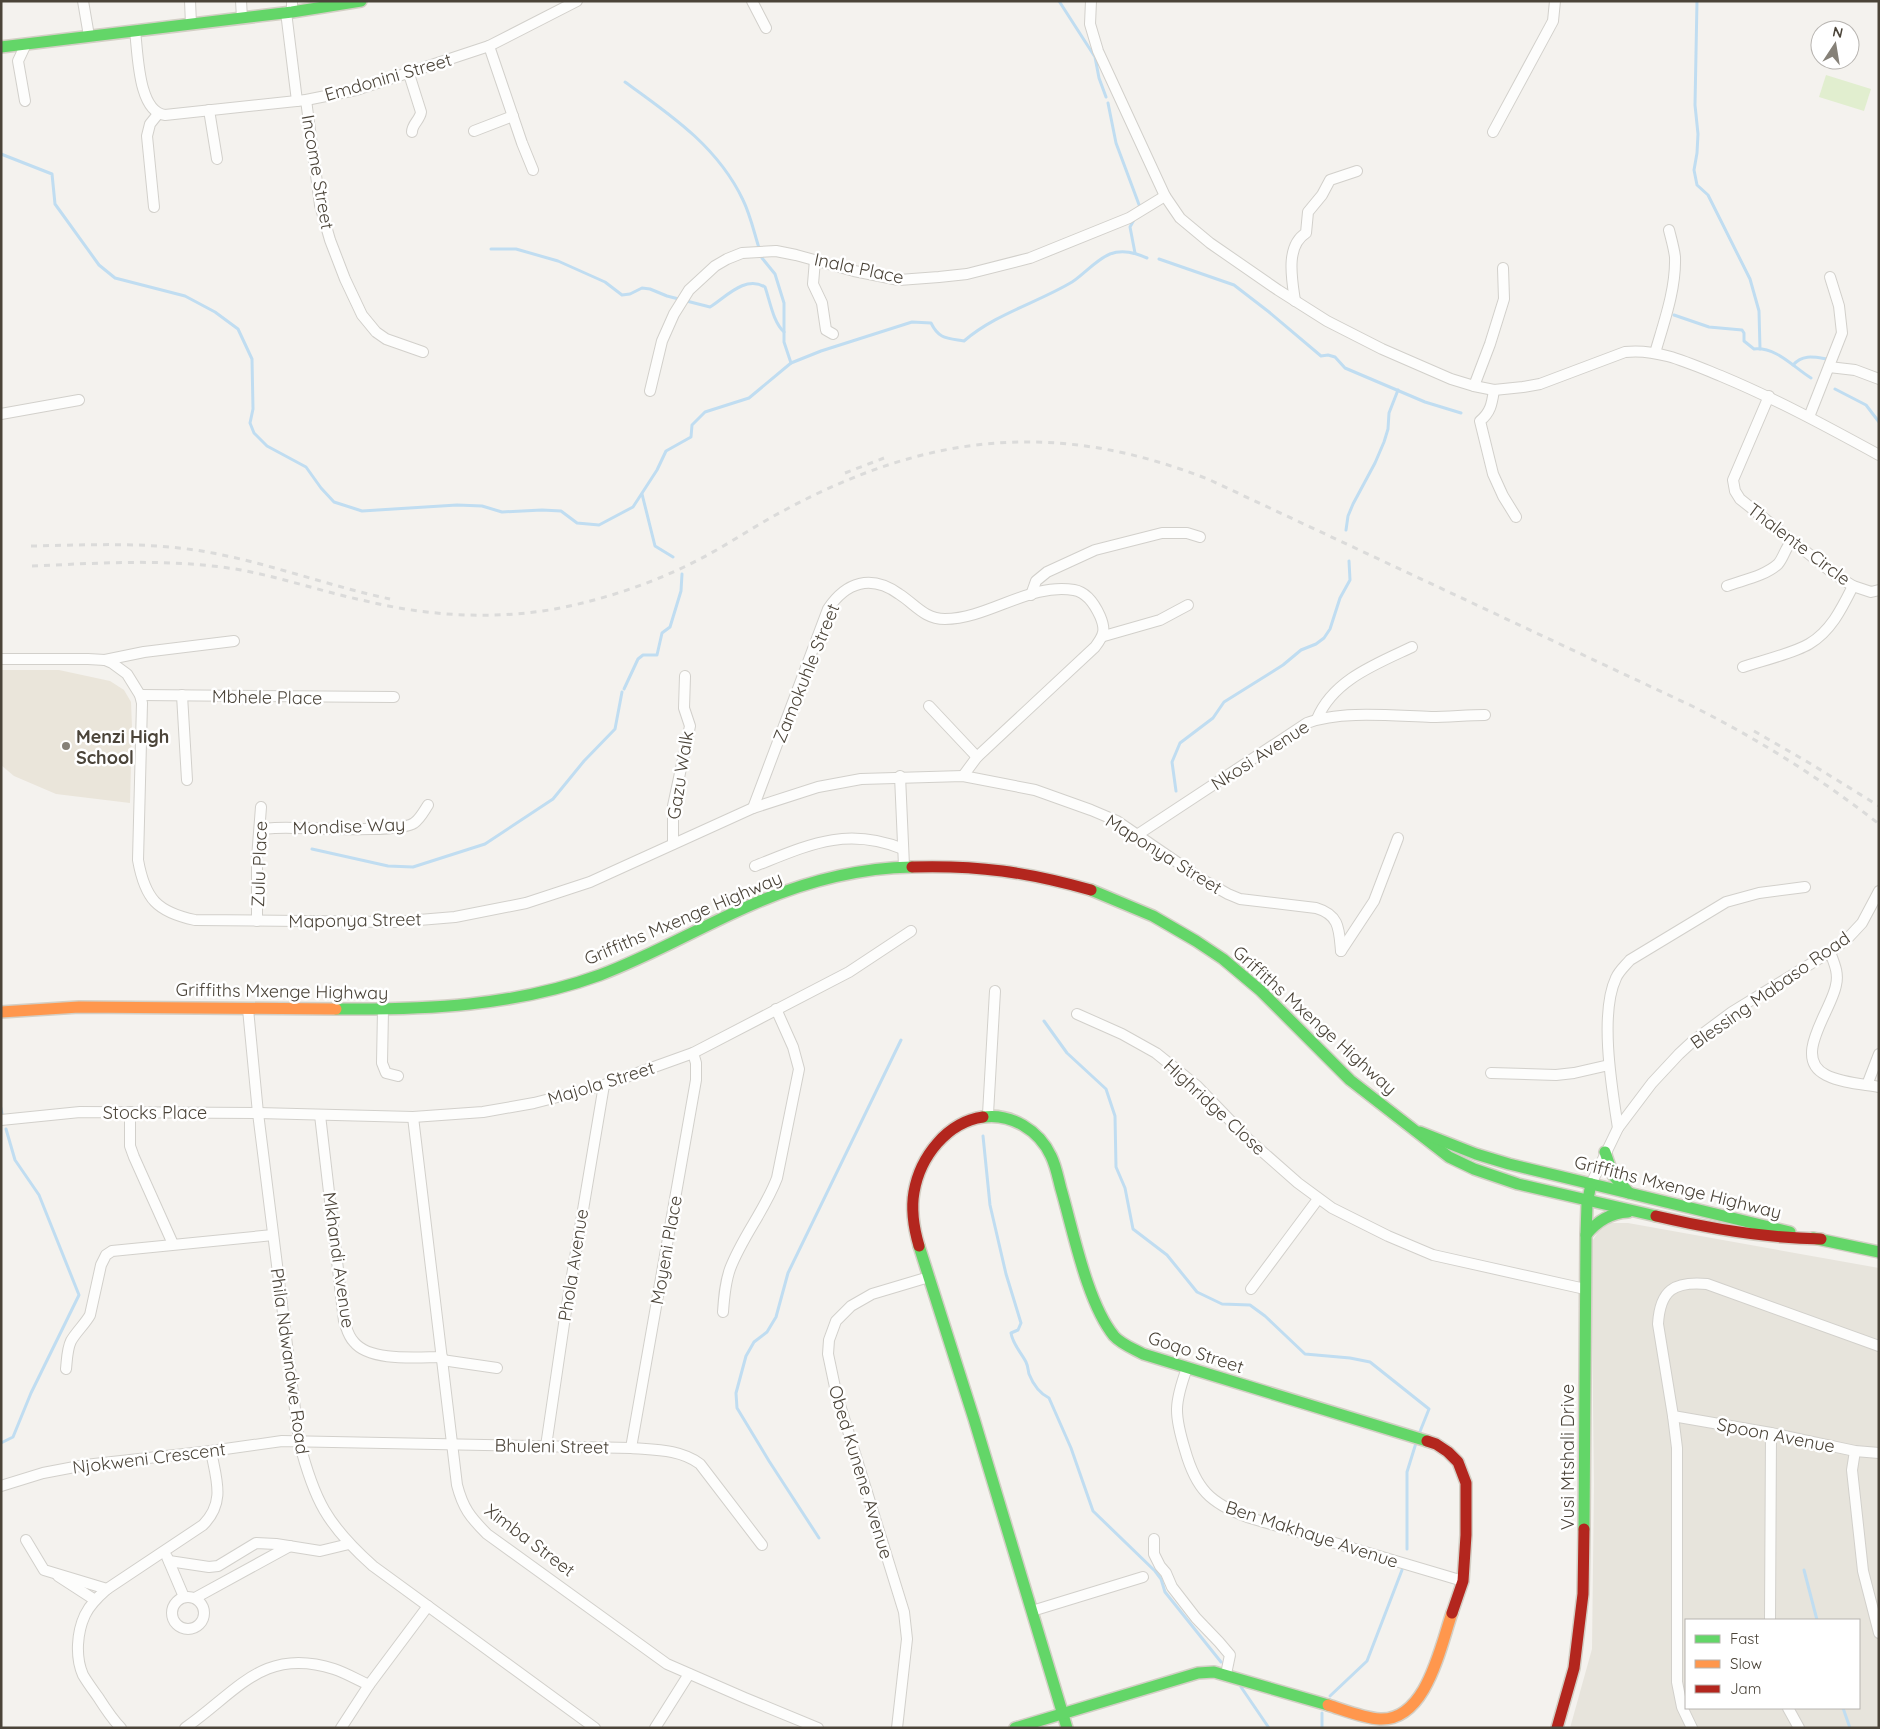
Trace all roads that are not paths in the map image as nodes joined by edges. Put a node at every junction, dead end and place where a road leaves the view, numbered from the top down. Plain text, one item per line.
1 (83, 1) edge
2 (190, 1) edge
3 (241, 1) edge
4 (361, 1) edge
5 (577, 1) edge
6 (752, 1) edge
7 (1091, 1) edge
8 (1555, 1) edge
9 (332, 4) edge
10 (290, 8) edge
11 (242, 18) junction
12 (191, 24) junction
13 (766, 28) dead end
14 (135, 31) junction
15 (89, 36) junction
16 (26, 44) junction
17 (489, 46) junction
18 (1, 47) edge
19 (409, 74) junction
20 (301, 100) junction
21 (25, 101) dead end
22 (209, 110) junction
23 (158, 114) junction
24 (513, 116) junction
25 (474, 131) dead end
26 (412, 132) dead end
27 (1493, 132) dead end
28 (217, 159) dead end
29 (533, 170) dead end
30 (1358, 171) dead end
31 (1164, 196) junction
32 (154, 208) dead end
33 (1669, 230) dead end
34 (815, 260) junction
35 (1503, 268) dead end
36 (1831, 282) dead end
37 (1294, 300) junction
38 (833, 334) dead end
39 (423, 352) dead end
40 (1655, 353) junction
41 (1829, 367) junction
42 (1879, 379) edge
43 (1474, 386) junction
44 (1494, 390) junction
45 (650, 391) dead end
46 (1769, 396) junction
47 (79, 400) dead end
48 (1, 414) edge
49 (1809, 417) junction
50 (1879, 455) edge
51 (1516, 517) dead end
52 (1200, 537) dead end
53 (1792, 541) junction
54 (1727, 586) dead end
55 (1853, 586) junction
56 (1879, 590) edge
57 (1031, 594) junction
58 (1188, 604) dead end
59 (1104, 636) junction
60 (234, 641) dead end
61 (1412, 647) dead end
62 (1, 659) edge
63 (105, 660) junction
64 (1743, 667) dead end
65 (685, 676) dead end
66 (140, 695) junction
67 (182, 695) junction
68 (394, 697) dead end
69 (929, 706) dead end
70 (1485, 715) dead end
71 (1317, 719) junction
72 (977, 756) junction
73 (900, 776) junction
74 (963, 776) junction
75 (187, 780) dead end
76 (428, 805) dead end
77 (262, 807) dead end
78 (753, 808) junction
79 (260, 829) junction
80 (1137, 835) junction
81 (1398, 838) dead end
82 (673, 844) junction
83 (903, 849) junction
84 (755, 866) dead end
85 (904, 866) junction
86 (1805, 887) dead end
87 (1879, 891) edge
88 (257, 921) junction
89 (910, 931) dead end
90 (1830, 952) junction
91 (995, 991) dead end
92 (248, 1009) junction
93 (776, 1009) junction
94 (384, 1010) junction
95 (1, 1012) edge
96 (1077, 1014) dead end
97 (693, 1053) junction
98 (1879, 1054) edge
99 (1609, 1065) junction
100 (1491, 1073) dead end
101 (398, 1076) dead end
102 (604, 1085) junction
103 (1867, 1085) junction
104 (1879, 1087) edge
105 (130, 1112) junction
106 (258, 1113) junction
107 (988, 1114) junction
108 (320, 1115) junction
109 (413, 1117) junction
110 (1, 1120) edge
111 (1618, 1128) junction
112 (1413, 1129) junction
113 (1606, 1152) junction
114 (1591, 1184) junction
115 (1630, 1194) junction
116 (1318, 1199) junction
117 (1588, 1200) junction
118 (1648, 1214) junction
119 (273, 1235) junction
120 (1586, 1235) junction
121 (1821, 1239) junction
122 (173, 1244) junction
123 (1879, 1252) edge
124 (929, 1277) junction
125 (1252, 1289) dead end
126 (1585, 1289) junction
127 (723, 1312) dead end
128 (1879, 1346) edge
129 (442, 1359) junction
130 (497, 1368) dead end
131 (1187, 1368) junction
132 (66, 1369) dead end
133 (1674, 1416) junction
134 (1771, 1433) junction
135 (299, 1441) junction
136 (453, 1443) junction
137 (546, 1446) junction
138 (631, 1448) junction
139 (1855, 1450) junction
140 (210, 1451) junction
141 (1879, 1454) edge
142 (1, 1486) edge
143 (1154, 1539) dead end
144 (26, 1540) dead end
145 (349, 1544) junction
146 (762, 1545) dead end
147 (290, 1546) junction
148 (167, 1556) junction
149 (50, 1571) junction
150 (1143, 1576) dead end
151 (1463, 1581) junction
152 (107, 1588) junction
153 (95, 1600) junction
154 (428, 1606) junction
155 (1032, 1611) junction
156 (1770, 1619) edge
157 (1879, 1633) edge
158 (689, 1674) junction
159 (1226, 1674) junction
160 (369, 1685) junction
161 (1789, 1709) edge
162 (1063, 1713) junction
163 (119, 1727) edge
164 (185, 1728) edge
165 (341, 1728) edge
166 (595, 1728) edge
167 (655, 1728) edge
168 (818, 1728) edge
169 (897, 1728) edge
170 (1015, 1728) edge
171 (1067, 1728) edge
172 (1557, 1728) edge
173 (1692, 1728) edge
174 (1799, 1728) edge

1 - 15 street
2 - 12 street
3 - 11 street
4 - 9 street
5 - 17 street, Emdonini Street
6 - 13 street
7 - 31 street
8 - 27 street
9 - 10 street
10 - 11 street
10 - 20 street, Income Street
11 - 12 street
12 - 14 street
14 - 15 street
14 - 23 street
15 - 16 street
16 - 18 street
16 - 21 street
17 - 19 street, Emdonini Street
17 - 24 street
19 - 20 street, Emdonini Street
19 - 26 street
20 - 22 street, Emdonini Street
20 - 39 street, Income Street
22 - 23 street, Emdonini Street
22 - 28 street
23 - 32 street
24 - 25 street
24 - 29 street
30 - 37 street
31 - 34 street, Inala Place
31 - 37 street
33 - 40 street
34 - 38 street
34 - 45 street, Inala Place
35 - 43 street
36 - 41 street
37 - 43 street
40 - 44 street
40 - 46 street
41 - 42 street
41 - 49 street
43 - 44 street
44 - 51 street
46 - 49 street
46 - 53 street, Thalente Circle
47 - 48 street
49 - 50 street
52 - 57 street
53 - 54 street
53 - 55 street, Thalente Circle
55 - 56 street, Thalente Circle
55 - 64 street
57 - 59 street, Zamokuhle Street
57 - 78 street, Zamokuhle Street
58 - 59 street
59 - 72 street
60 - 63 street
61 - 71 street
62 - 63 street, Maponya Street
63 - 66 street, Maponya Street
65 - 82 street, Gazu Walk
66 - 67 street, Mbhele Place
66 - 88 street, Maponya Street
67 - 68 street, Mbhele Place
67 - 75 street
69 - 72 street
70 - 71 street, Nkosi Avenue
71 - 80 street, Nkosi Avenue
72 - 74 street
73 - 74 street, Maponya Street
73 - 78 street, Maponya Street
73 - 83 street
74 - 80 street, Maponya Street
76 - 79 street, Mondise Way
77 - 79 street, Zulu Place
78 - 82 street, Maponya Street
79 - 88 street, Zulu Place
80 - 81 street, Maponya Street
82 - 88 street, Maponya Street
83 - 84 street
83 - 85 street
85 - 94 street, Griffiths Mxenge Highway
85 - 112 street, Griffiths Mxenge Highway
86 - 99 street
87 - 90 street, Blessing Mabaso Road
89 - 93 street, Majola Street
90 - 103 street
90 - 111 street, Blessing Mabaso Road
91 - 107 street
92 - 94 street, Griffiths Mxenge Highway
92 - 95 street, Griffiths Mxenge Highway
92 - 106 street, Phila Ndwandwe Road
93 - 97 street, Majola Street
93 - 127 street
94 - 101 street
96 - 116 street, Highridge Close
97 - 102 street, Majola Street
97 - 138 street, Moyeni Place
98 - 103 street
99 - 100 street
99 - 111 street
102 - 109 street, Majola Street
102 - 137 street, Phola Avenue
103 - 104 street
105 - 106 street, Stocks Place
105 - 110 street, Stocks Place
105 - 122 street
106 - 108 street, Majola Street
106 - 119 street, Phila Ndwandwe Road
107 - 124 street
107 - 131 street, Goqo Street
108 - 109 street, Majola Street
108 - 129 street, Mkhandi Avenue
109 - 129 street, Ximba Street
111 - 113 street, Blessing Mabaso Road
112 - 114 street, Griffiths Mxenge Highway
112 - 117 street, Griffiths Mxenge Highway
113 - 114 street, Blessing Mabaso Road
113 - 115 street
114 - 115 street, Griffiths Mxenge Highway
114 - 117 street, Vusi Mtshali Drive
115 - 121 street, Griffiths Mxenge Highway
116 - 125 street
116 - 126 street, Highridge Close
117 - 118 street, Griffiths Mxenge Highway
117 - 120 street, Vusi Mtshali Drive
118 - 120 street
118 - 121 street, Griffiths Mxenge Highway
119 - 122 street
119 - 135 street, Phila Ndwandwe Road
120 - 126 street, Vusi Mtshali Drive
121 - 123 street, Griffiths Mxenge Highway
122 - 132 street
124 - 155 street
124 - 169 street, Obed Kunene Avenue
126 - 172 street, Vusi Mtshali Drive
128 - 133 street
129 - 130 street, Mkhandi Avenue
129 - 136 street, Ximba Street
131 - 151 street, Ben Makhaye Avenue
131 - 151 street, Goqo Street
133 - 134 street, Spoon Avenue
133 - 173 street
134 - 139 street, Spoon Avenue
134 - 156 street
135 - 136 street, Bhuleni Street
135 - 140 street, Njokweni Crescent
135 - 145 street, Phila Ndwandwe Road
136 - 137 street, Bhuleni Street
136 - 158 street, Ximba Street
137 - 138 street, Bhuleni Street
138 - 146 street, Bhuleni Street
139 - 141 street, Spoon Avenue
139 - 157 street
140 - 142 street, Njokweni Crescent
140 - 148 street
143 - 159 street
144 - 149 street
145 - 147 street
145 - 154 street, Phila Ndwandwe Road
147 - 148 street
147 - 148 street
148 - 152 street
149 - 152 street
149 - 153 street
150 - 155 street
151 - 159 street, Goqo Street
152 - 153 street
153 - 163 street
154 - 160 street
154 - 166 street, Phila Ndwandwe Road
155 - 162 street
158 - 167 street
158 - 168 street, Ximba Street
159 - 162 street, Goqo Street
160 - 164 street
160 - 165 street
161 - 174 street
162 - 170 street
162 - 171 street

